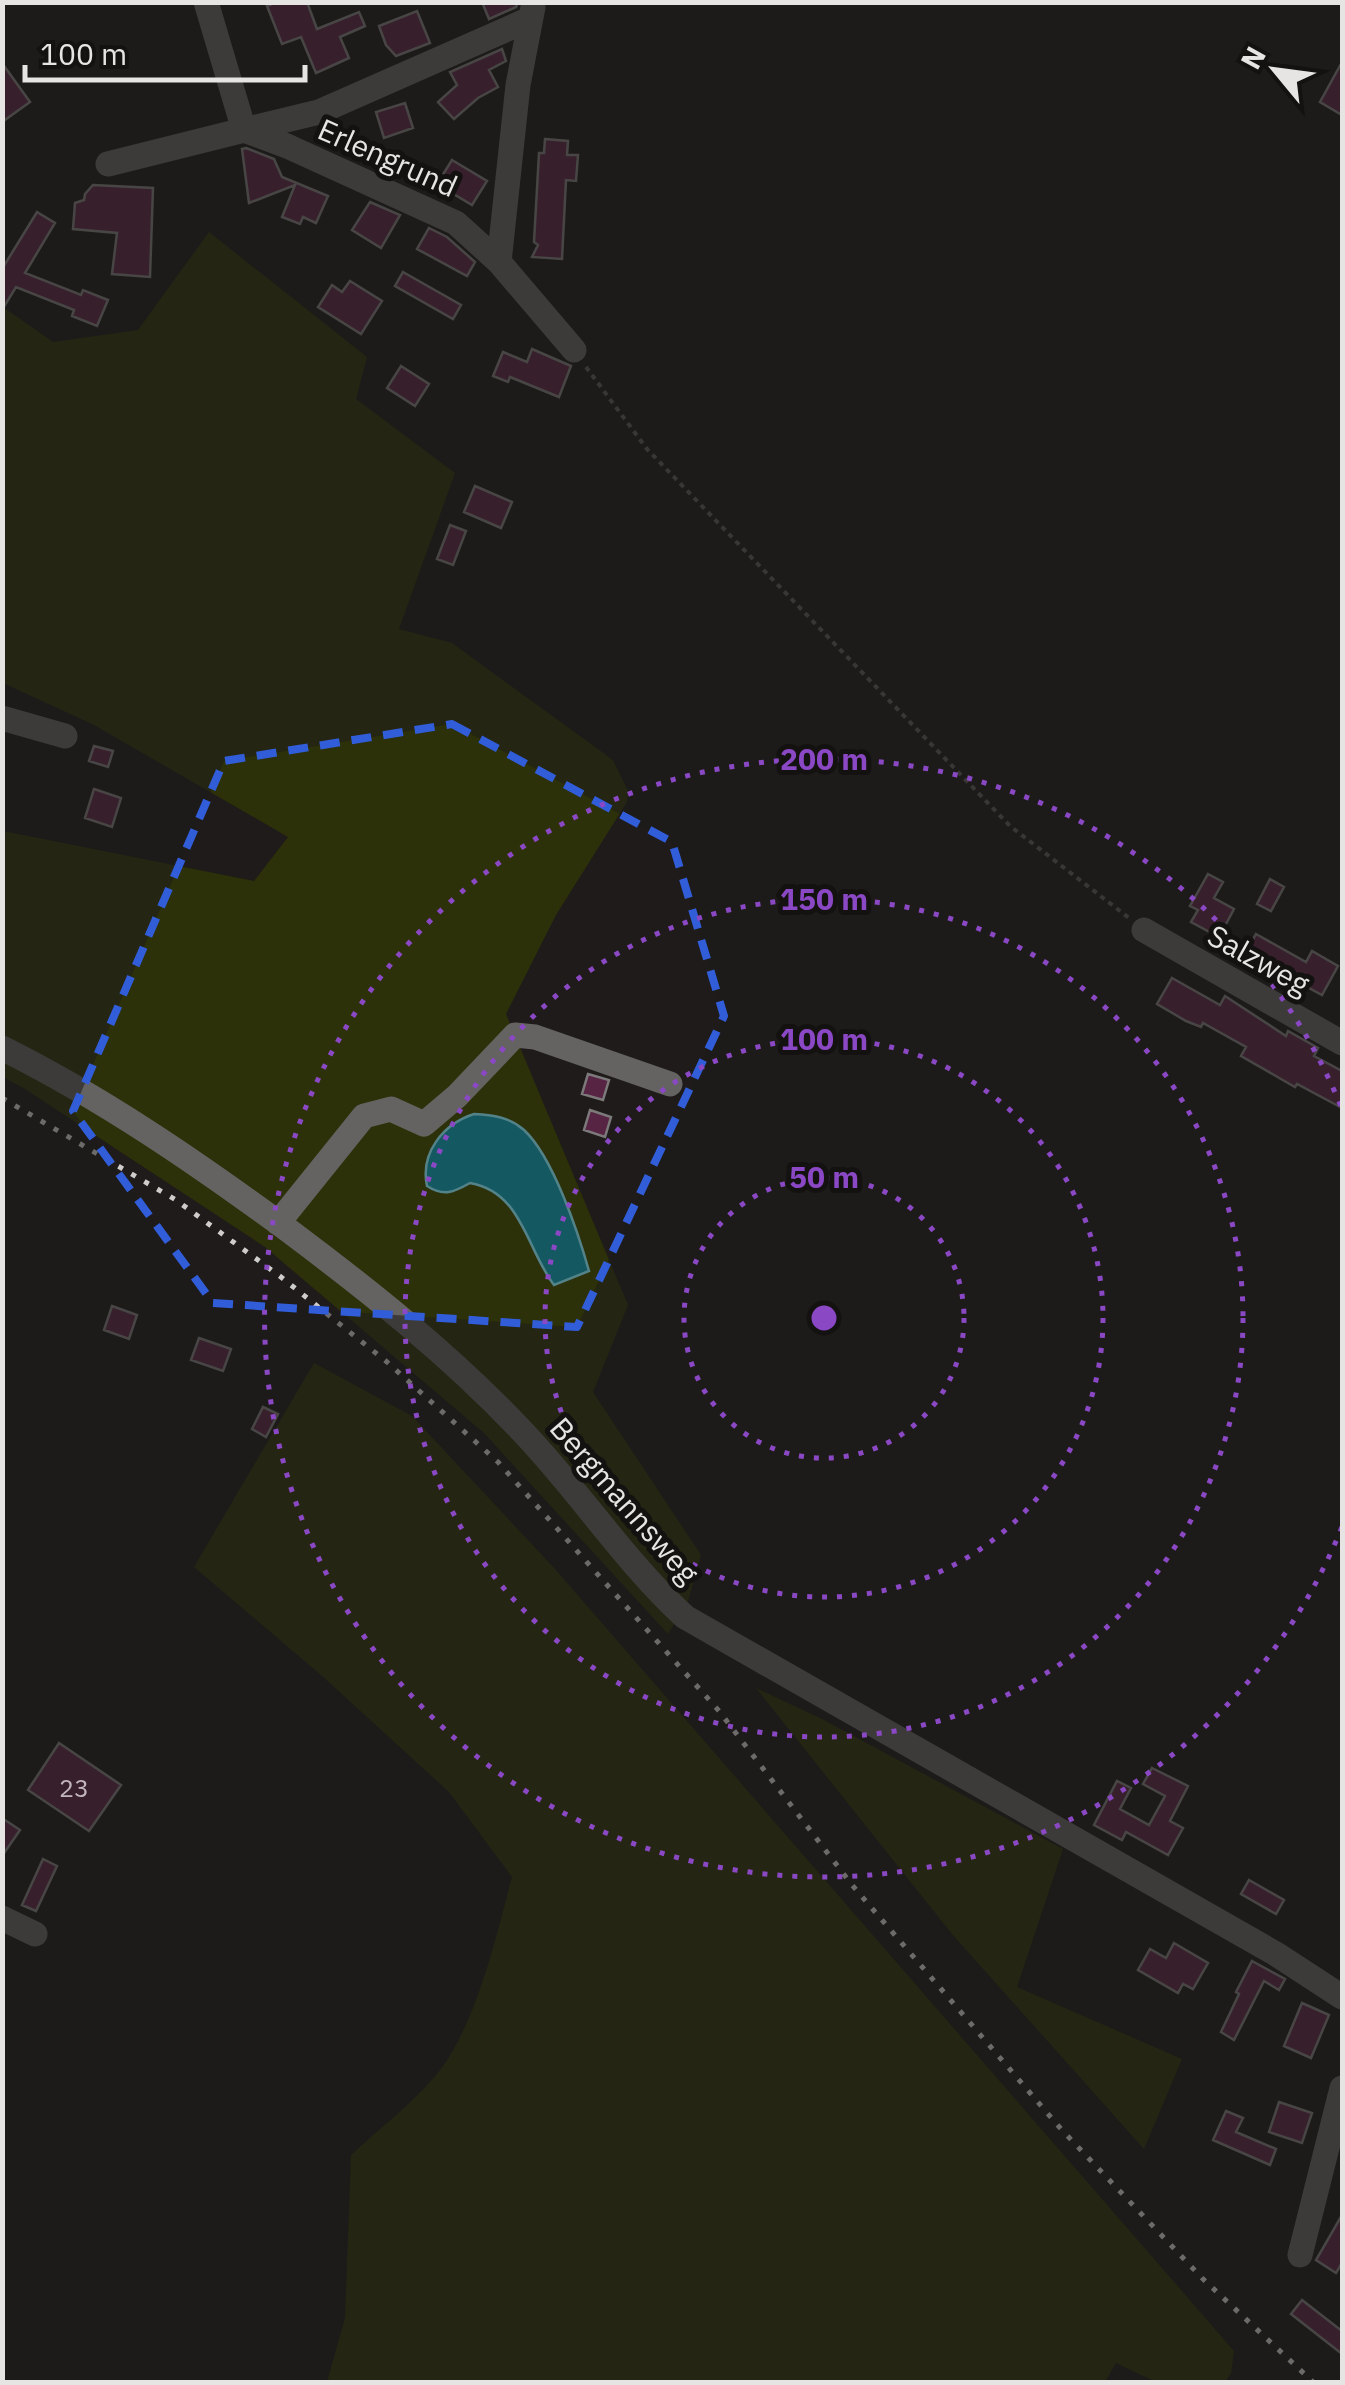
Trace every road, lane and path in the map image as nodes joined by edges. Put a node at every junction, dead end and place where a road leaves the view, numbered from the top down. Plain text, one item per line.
1 (206, 2) edge
2 (532, 11) edge
3 (244, 130) junction
4 (108, 164) dead end
5 (499, 262) junction
6 (574, 350) joint
7 (2, 718) edge
8 (65, 736) dead end
9 (1144, 930) joint
10 (1342, 1043) edge
11 (2, 1048) edge
12 (670, 1084) dead end
13 (278, 1223) junction
14 (2, 1918) edge
15 (35, 1934) dead end
16 (1342, 1997) edge
17 (1342, 2088) edge
18 (1300, 2255) dead end

1 - 3 street
2 - 3 street
2 - 5 street
3 - 4 street
3 - 5 street, Erlengrund
5 - 6 street, Erlengrund
6 - 9 path
7 - 8 street
9 - 10 street, Salzweg
11 - 13 street, Bergmannsweg
12 - 13 street
13 - 16 street, Bergmannsweg
14 - 15 street
17 - 18 street

